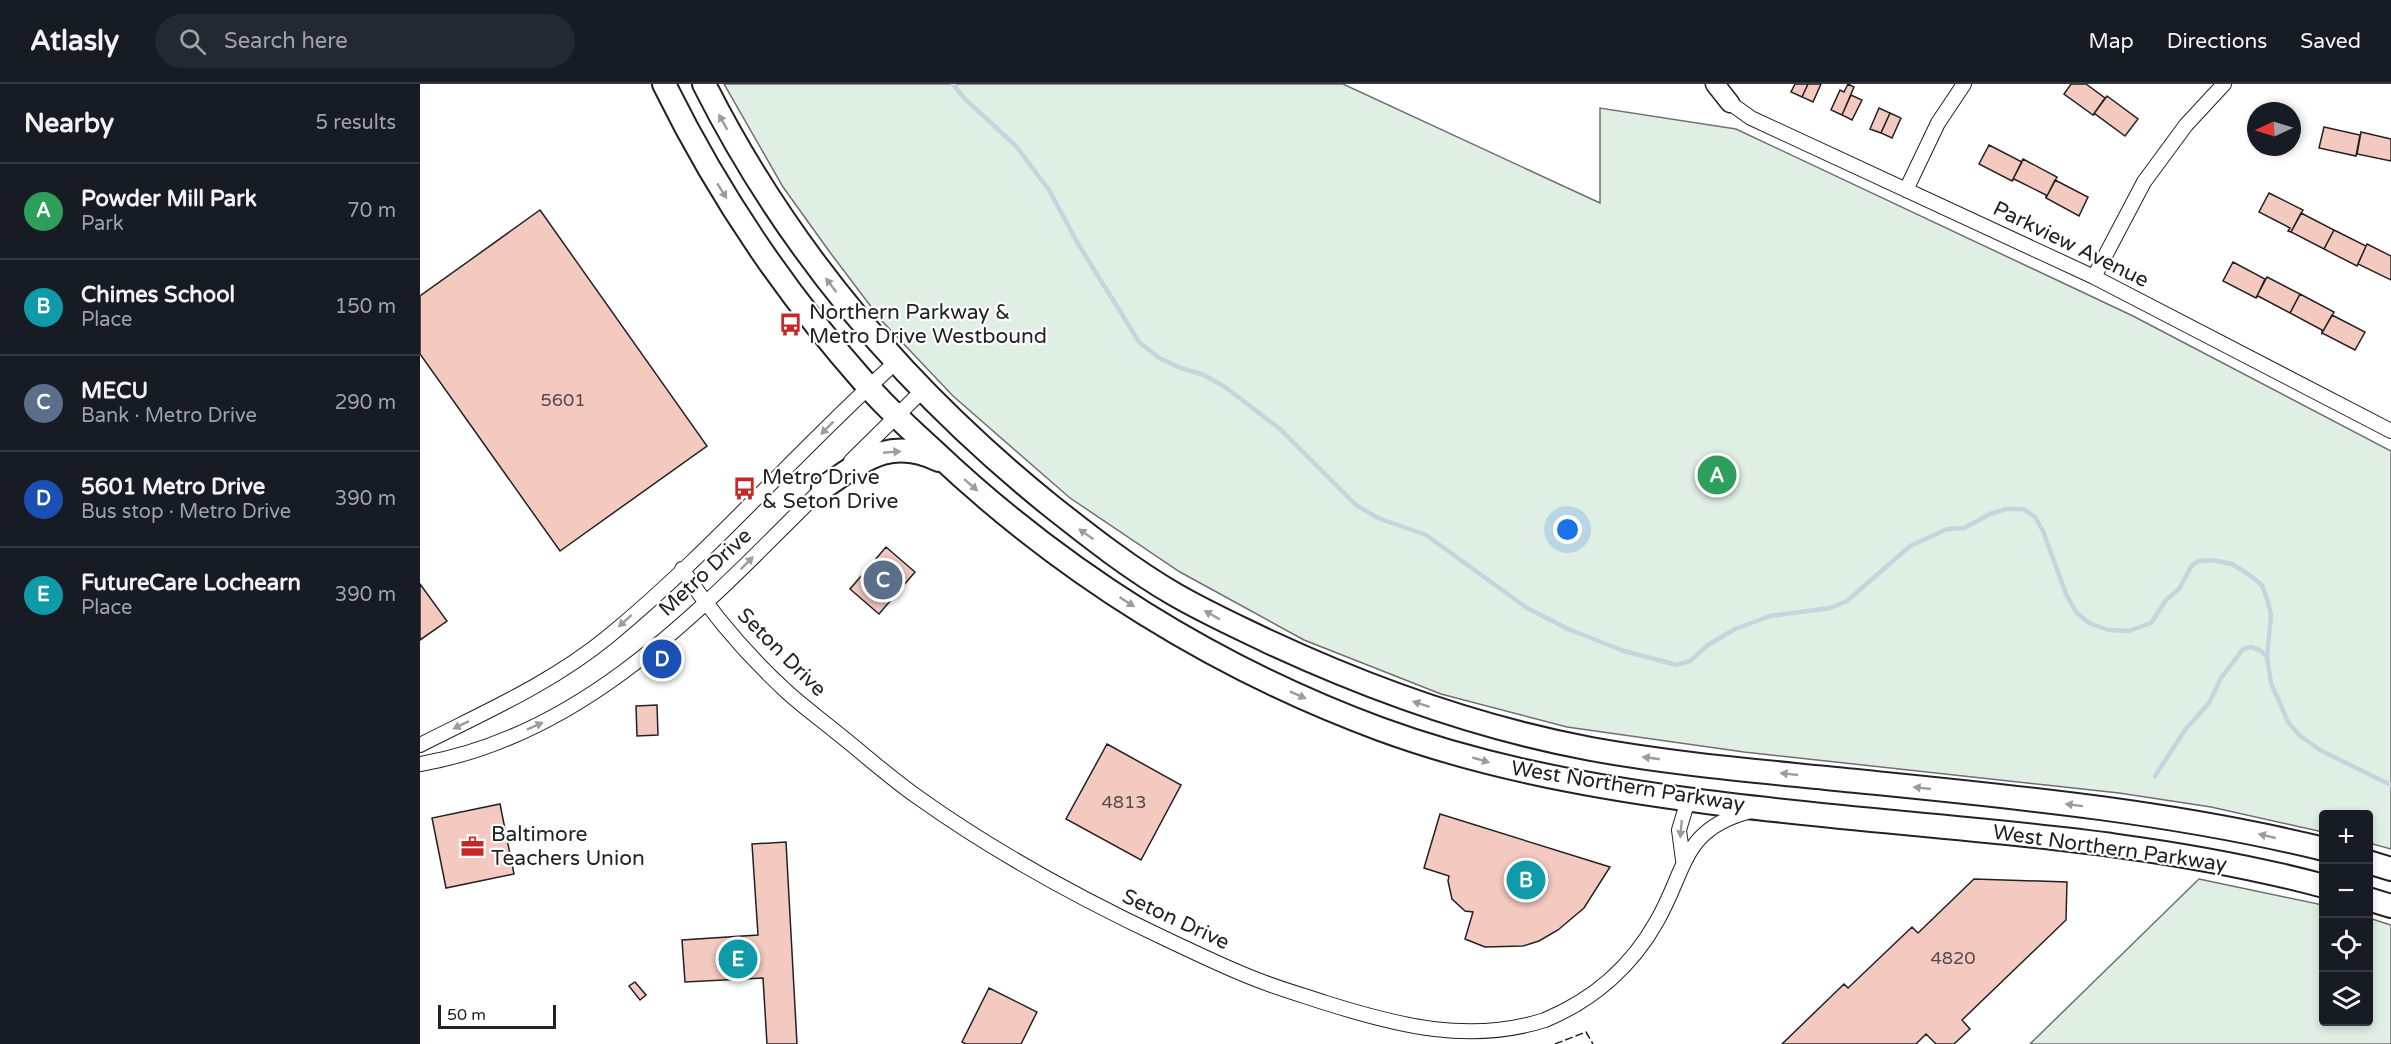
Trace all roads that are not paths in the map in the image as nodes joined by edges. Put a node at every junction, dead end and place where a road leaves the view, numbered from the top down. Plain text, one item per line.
1 (664, 84) edge
2 (704, 84) edge
3 (1715, 84) edge
4 (1964, 84) edge
5 (2224, 84) edge
6 (1730, 103) joint
7 (1906, 190) junction
8 (2094, 277) junction
9 (896, 362) junction
10 (868, 387) junction
11 (922, 391) junction
12 (896, 416) junction
13 (2391, 431) edge
14 (946, 463) junction
15 (823, 488) junction
16 (682, 569) junction
17 (705, 604) junction
18 (420, 745) edge
19 (420, 764) edge
20 (1709, 766) junction
21 (1688, 800) junction
22 (1764, 808) junction
23 (2319, 848) edge
24 (1683, 860) junction
25 (2373, 863) edge
26 (2391, 868) edge
27 (2319, 885) edge
28 (2373, 901) edge
29 (2391, 906) edge

1 -> 10 main road, West Northern Parkway
9 -> 2 main road, West Northern Parkway
3 - 6 street
4 - 7 street
5 - 8 street
6 - 7 street, Parkview Avenue
7 - 8 street, Parkview Avenue
8 - 13 street, Parkview Avenue
9 - 10 street, Metro Drive
9 - 11 main road, West Northern Parkway
10 - 12 main road, West Northern Parkway
10 -> 16 street, Metro Drive
11 - 12 street, Metro Drive
20 -> 11 main road, West Northern Parkway
12 - 14 main road, West Northern Parkway
12 - 15 street, Metro Drive
15 -> 14 main road
14 -> 21 main road, West Northern Parkway
17 -> 15 street, Metro Drive
16 - 17 street, Seton Drive
16 -> 18 street, Metro Drive
19 -> 17 street, Metro Drive
17 - 24 street, Seton Drive
20 - 21 main road
23 -> 20 main road, West Northern Parkway
21 - 22 main road, West Northern Parkway
21 -> 24 street
22 - 24 street, Seton Drive
22 - 27 main road, West Northern Parkway
25 - 26 main road
28 - 29 main road

